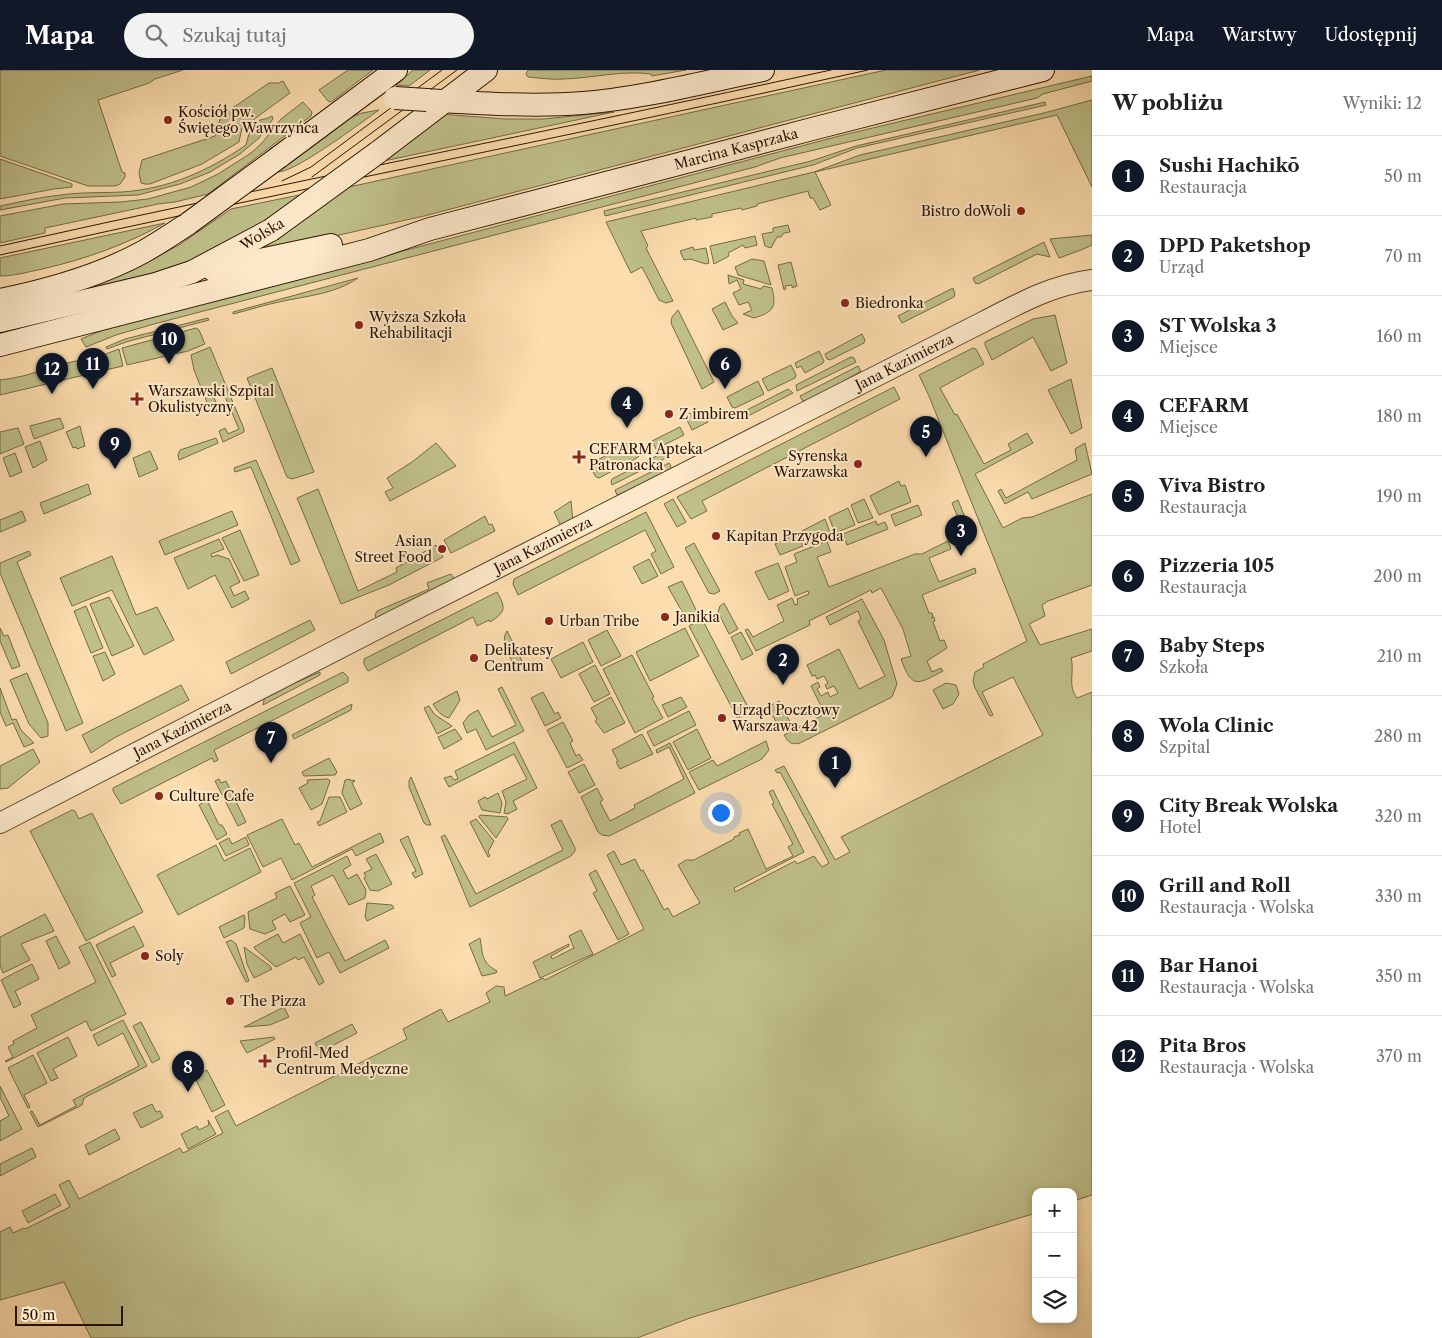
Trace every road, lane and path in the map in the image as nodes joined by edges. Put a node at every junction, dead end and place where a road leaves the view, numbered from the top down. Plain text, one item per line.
1 (396, 70) edge
2 (486, 70) edge
3 (763, 70) edge
4 (1043, 70) edge
5 (353, 101) junction
6 (436, 101) junction
7 (430, 229) junction
8 (192, 272) junction
9 (1092, 280) edge
10 (0, 290) edge
11 (29, 294) junction
12 (0, 300) edge
13 (0, 321) edge
14 (0, 345) edge
15 (0, 823) edge

1 - 5 main road
2 - 6 main road, Wolska
3 - 6 main road
4 - 7 main road, Marcina Kasprzaka
5 - 6 main road, bridge
5 - 11 main road, bridge
6 - 8 main road, Wolska, bridge
7 - 8 main road
7 - 14 main road
8 - 13 main road, Wolska
9 - 15 street, Jana Kazimierza
10 - 11 street
11 - 12 main road

